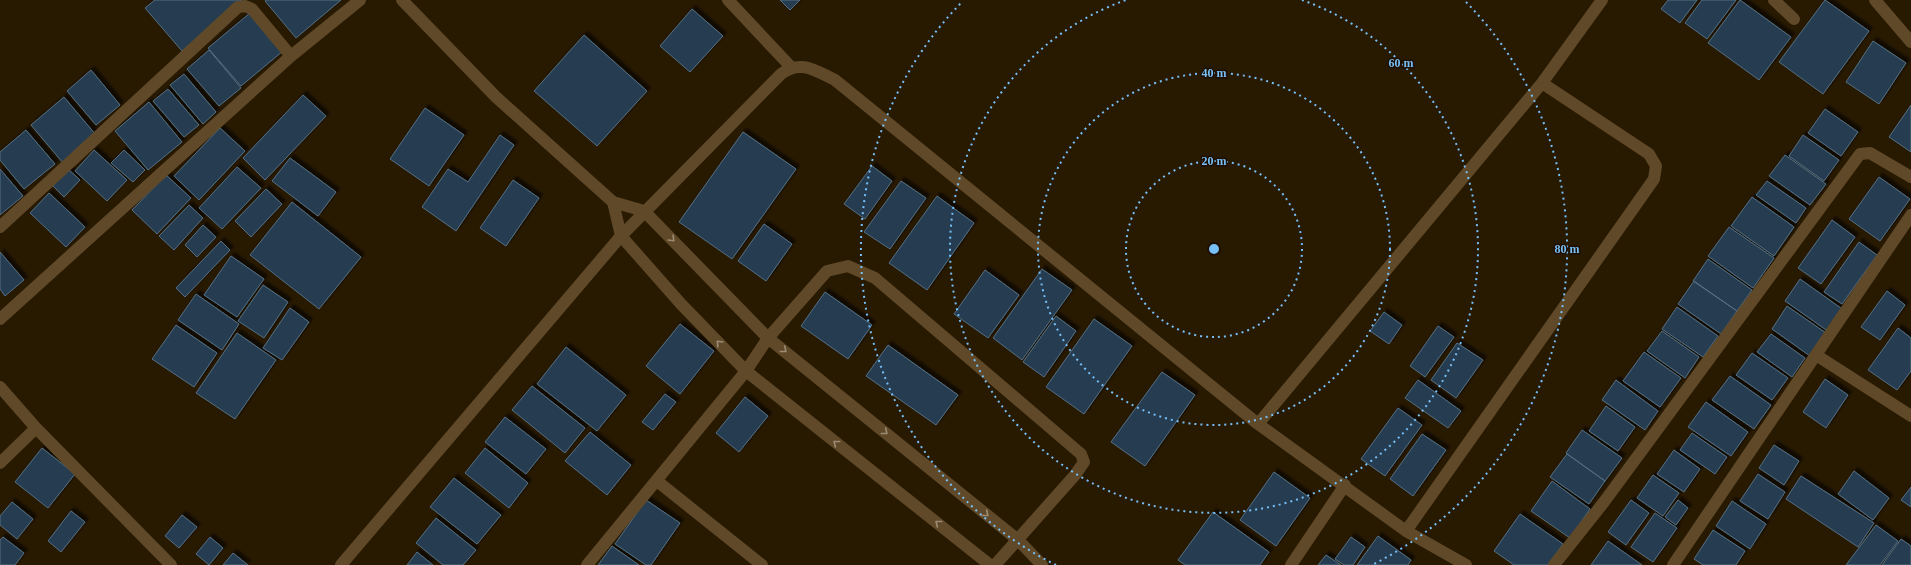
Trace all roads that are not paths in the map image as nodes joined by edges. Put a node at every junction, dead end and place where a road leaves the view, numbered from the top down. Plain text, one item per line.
1 (360, 0) edge
2 (402, 0) edge
3 (728, 0) edge
4 (1602, 0) edge
5 (1774, 0) edge
6 (1875, 0) edge
7 (1794, 19) dead end
8 (1911, 42) edge
9 (291, 56) junction
10 (791, 66) junction
11 (1542, 83) junction
12 (1911, 177) edge
13 (613, 202) junction
14 (644, 211) junction
15 (1911, 215) edge
16 (0, 227) edge
17 (621, 236) junction
18 (0, 319) edge
19 (768, 338) junction
20 (1816, 355) junction
21 (746, 371) junction
22 (0, 387) edge
23 (1911, 416) edge
24 (1258, 424) junction
25 (36, 428) junction
26 (0, 464) edge
27 (657, 481) junction
28 (1345, 485) junction
29 (1406, 531) junction
30 (1018, 540) junction
31 (171, 565) edge
32 (341, 565) edge
33 (586, 565) edge
34 (762, 565) edge
35 (990, 565) edge
36 (995, 565) edge
37 (1042, 565) edge
38 (1291, 565) edge
39 (1466, 565) edge
40 (1554, 565) edge
41 (1673, 565) edge

1 - 9 street
2 - 13 street
3 - 10 street
4 - 11 street
5 - 7 street
6 - 8 street
9 - 16 street
9 - 18 street
10 - 14 street
10 - 24 street
11 - 24 street
11 - 29 street
12 - 40 street
13 - 14 street
13 - 17 street
14 - 17 street
14 -> 19 street
15 - 20 street
21 -> 17 street
17 - 32 street
19 - 21 street
19 -> 30 street
19 - 30 street
20 - 23 street
20 - 41 street
21 - 27 street
35 -> 21 street
22 - 25 street
24 - 28 street
25 - 26 street
25 - 31 street
27 - 33 street
27 - 34 street
28 - 29 street
28 - 38 street
29 - 39 street
30 - 36 street
30 - 37 street

